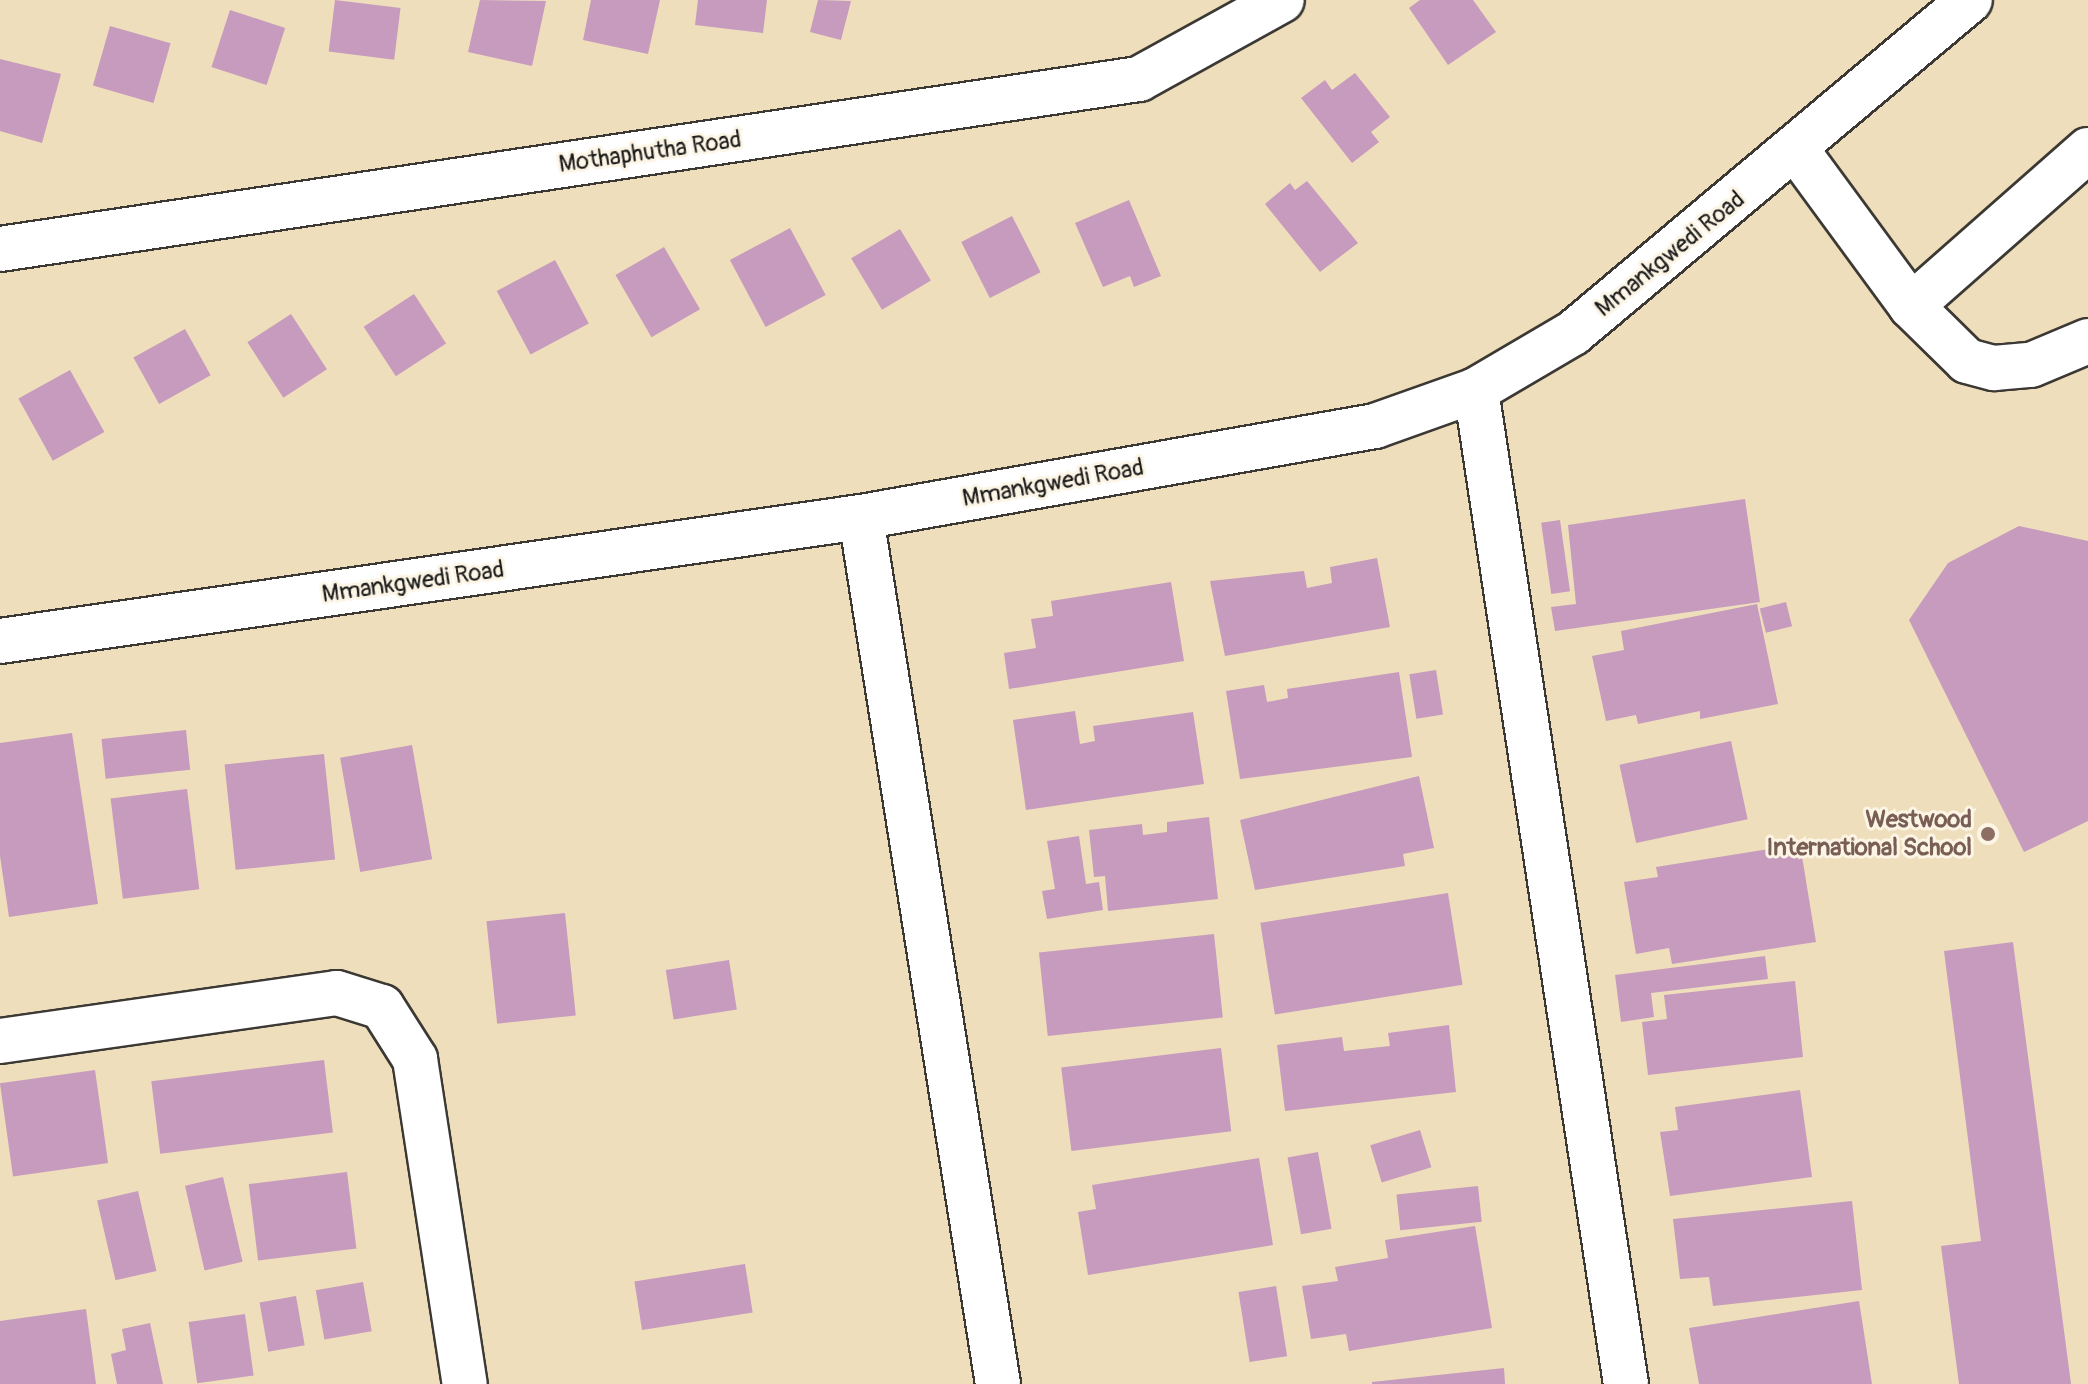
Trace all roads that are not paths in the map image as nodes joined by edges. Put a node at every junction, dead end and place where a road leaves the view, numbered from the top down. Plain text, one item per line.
1 (1282, 0) edge
2 (1970, 0) edge
3 (2088, 150) edge
4 (1798, 152) junction
5 (0, 249) edge
6 (1911, 306) junction
7 (2088, 341) edge
8 (1476, 390) junction
9 (861, 517) junction
10 (0, 641) edge
11 (0, 1041) edge
12 (465, 1384) edge
13 (998, 1384) edge
14 (1626, 1384) edge

1 - 5 street, Mothaphutha Road
2 - 4 street, Mmankgwedi Road
3 - 6 street
4 - 6 street
4 - 8 street, Mmankgwedi Road
6 - 7 street
8 - 9 street, Mmankgwedi Road
8 - 14 street
9 - 10 street, Mmankgwedi Road
9 - 13 street
11 - 12 street

